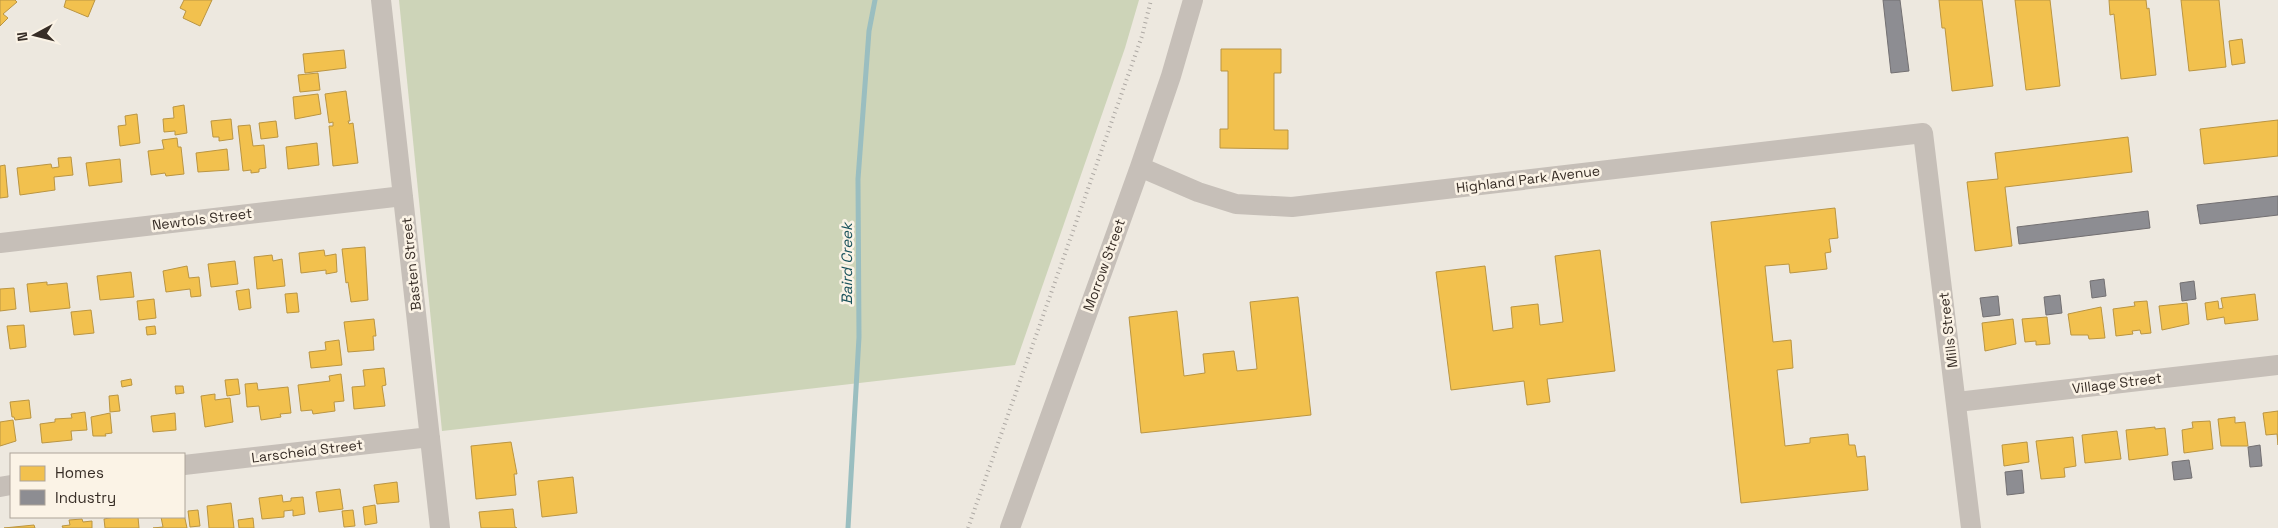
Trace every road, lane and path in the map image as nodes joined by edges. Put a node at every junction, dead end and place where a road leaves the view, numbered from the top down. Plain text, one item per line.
1 (382, 0) edge
2 (1193, 0) edge
3 (1923, 132) joint
4 (1140, 167) junction
5 (403, 196) junction
6 (0, 242) edge
7 (2278, 365) edge
8 (1956, 402) junction
9 (430, 437) junction
10 (185, 466) edge
11 (440, 528) edge
12 (1010, 528) edge
13 (1971, 528) edge

1 - 5 street, Basten Street
2 - 4 street, Morrow Street
3 - 4 street, Highland Park Avenue
3 - 8 street, Mills Street
4 - 12 street, Morrow Street
5 - 6 street, Newtols Street
5 - 9 street, Basten Street
7 - 8 street, Village Street
8 - 13 street, Mills Street
9 - 10 street, Larscheid Street
9 - 11 street, Basten Street

